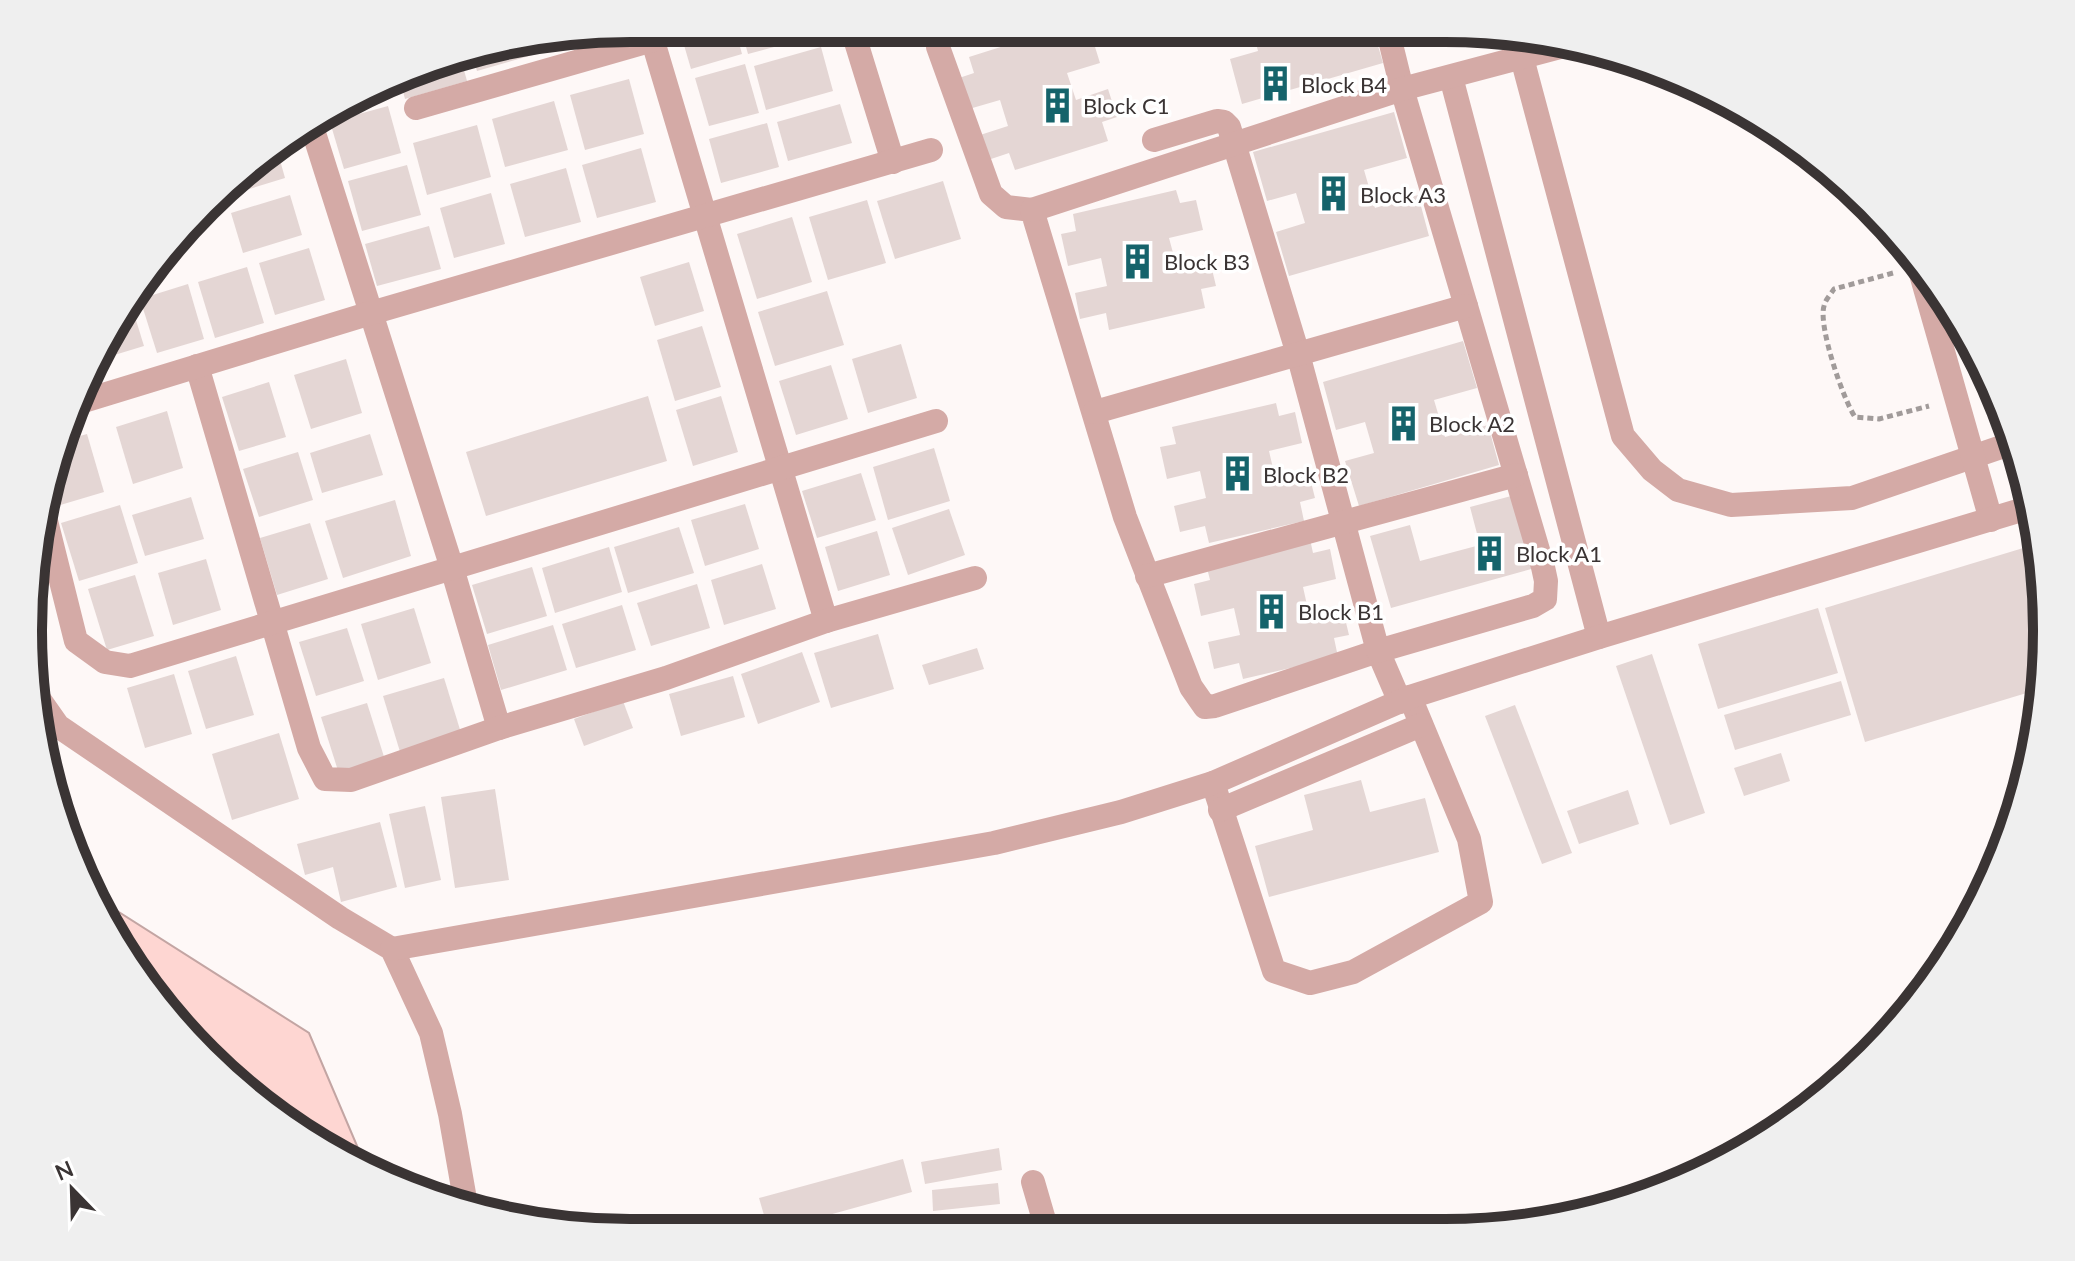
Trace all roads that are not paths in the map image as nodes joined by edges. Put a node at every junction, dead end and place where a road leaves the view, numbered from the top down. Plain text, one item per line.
1 (625, 42) edge
2 (653, 42) edge
3 (856, 42) edge
4 (938, 42) edge
5 (1390, 42) edge
6 (1547, 51) edge
7 (1522, 58) junction
8 (1451, 77) junction
9 (1402, 89) junction
10 (416, 108) dead end
11 (314, 135) edge
12 (1154, 140) dead end
13 (1235, 144) junction
14 (931, 150) dead end
15 (893, 162) junction
16 (1032, 210) junction
17 (704, 216) junction
18 (1927, 294) edge
19 (1466, 306) junction
20 (371, 313) junction
21 (1298, 354) junction
22 (197, 366) junction
23 (90, 399) edge
24 (1095, 412) junction
25 (936, 421) dead end
26 (2004, 446) edge
27 (1974, 457) junction
28 (781, 468) junction
29 (1518, 482) junction
30 (1447, 506) dead end
31 (2021, 510) edge
32 (1991, 520) junction
33 (1343, 522) junction
34 (50, 536) edge
35 (452, 568) junction
36 (1147, 576) junction
37 (975, 578) dead end
38 (826, 621) junction
39 (272, 622) junction
40 (1599, 637) junction
41 (1378, 651) junction
42 (1405, 700) junction
43 (48, 711) edge
44 (1421, 725) junction
45 (499, 728) junction
46 (1213, 783) junction
47 (1220, 810) junction
48 (392, 949) junction
49 (1033, 1182) dead end
50 (464, 1195) edge
51 (1044, 1219) edge

1 - 10 street
2 - 17 street
3 - 15 street
4 - 16 street
5 - 9 street
6 - 7 street
7 - 8 street
7 - 27 street
8 - 9 street
8 - 40 street
9 - 13 street
9 - 19 street
11 - 20 street
12 - 13 street
13 - 16 street
13 - 21 street
14 - 15 street
15 - 17 street
16 - 24 street
17 - 20 street
17 - 28 street
18 - 27 street
19 - 21 street
19 - 29 street
20 - 22 street
20 - 35 street
21 - 24 street
21 - 33 street
22 - 23 street
22 - 39 street
24 - 36 street
25 - 28 street
26 - 27 street
27 - 32 street
28 - 35 street
28 - 38 street
29 - 30 street
29 - 33 street
29 - 41 street
31 - 32 street
32 - 40 street
33 - 36 street
33 - 41 street
34 - 39 street
35 - 39 street
35 - 45 street
36 - 41 street
37 - 38 street
38 - 45 street
39 - 45 street
40 - 42 street
41 - 42 street
42 - 44 street
42 - 46 street
43 - 48 street
44 - 47 street
44 - 47 street
46 - 47 street
46 - 48 street
48 - 50 street
49 - 51 street

